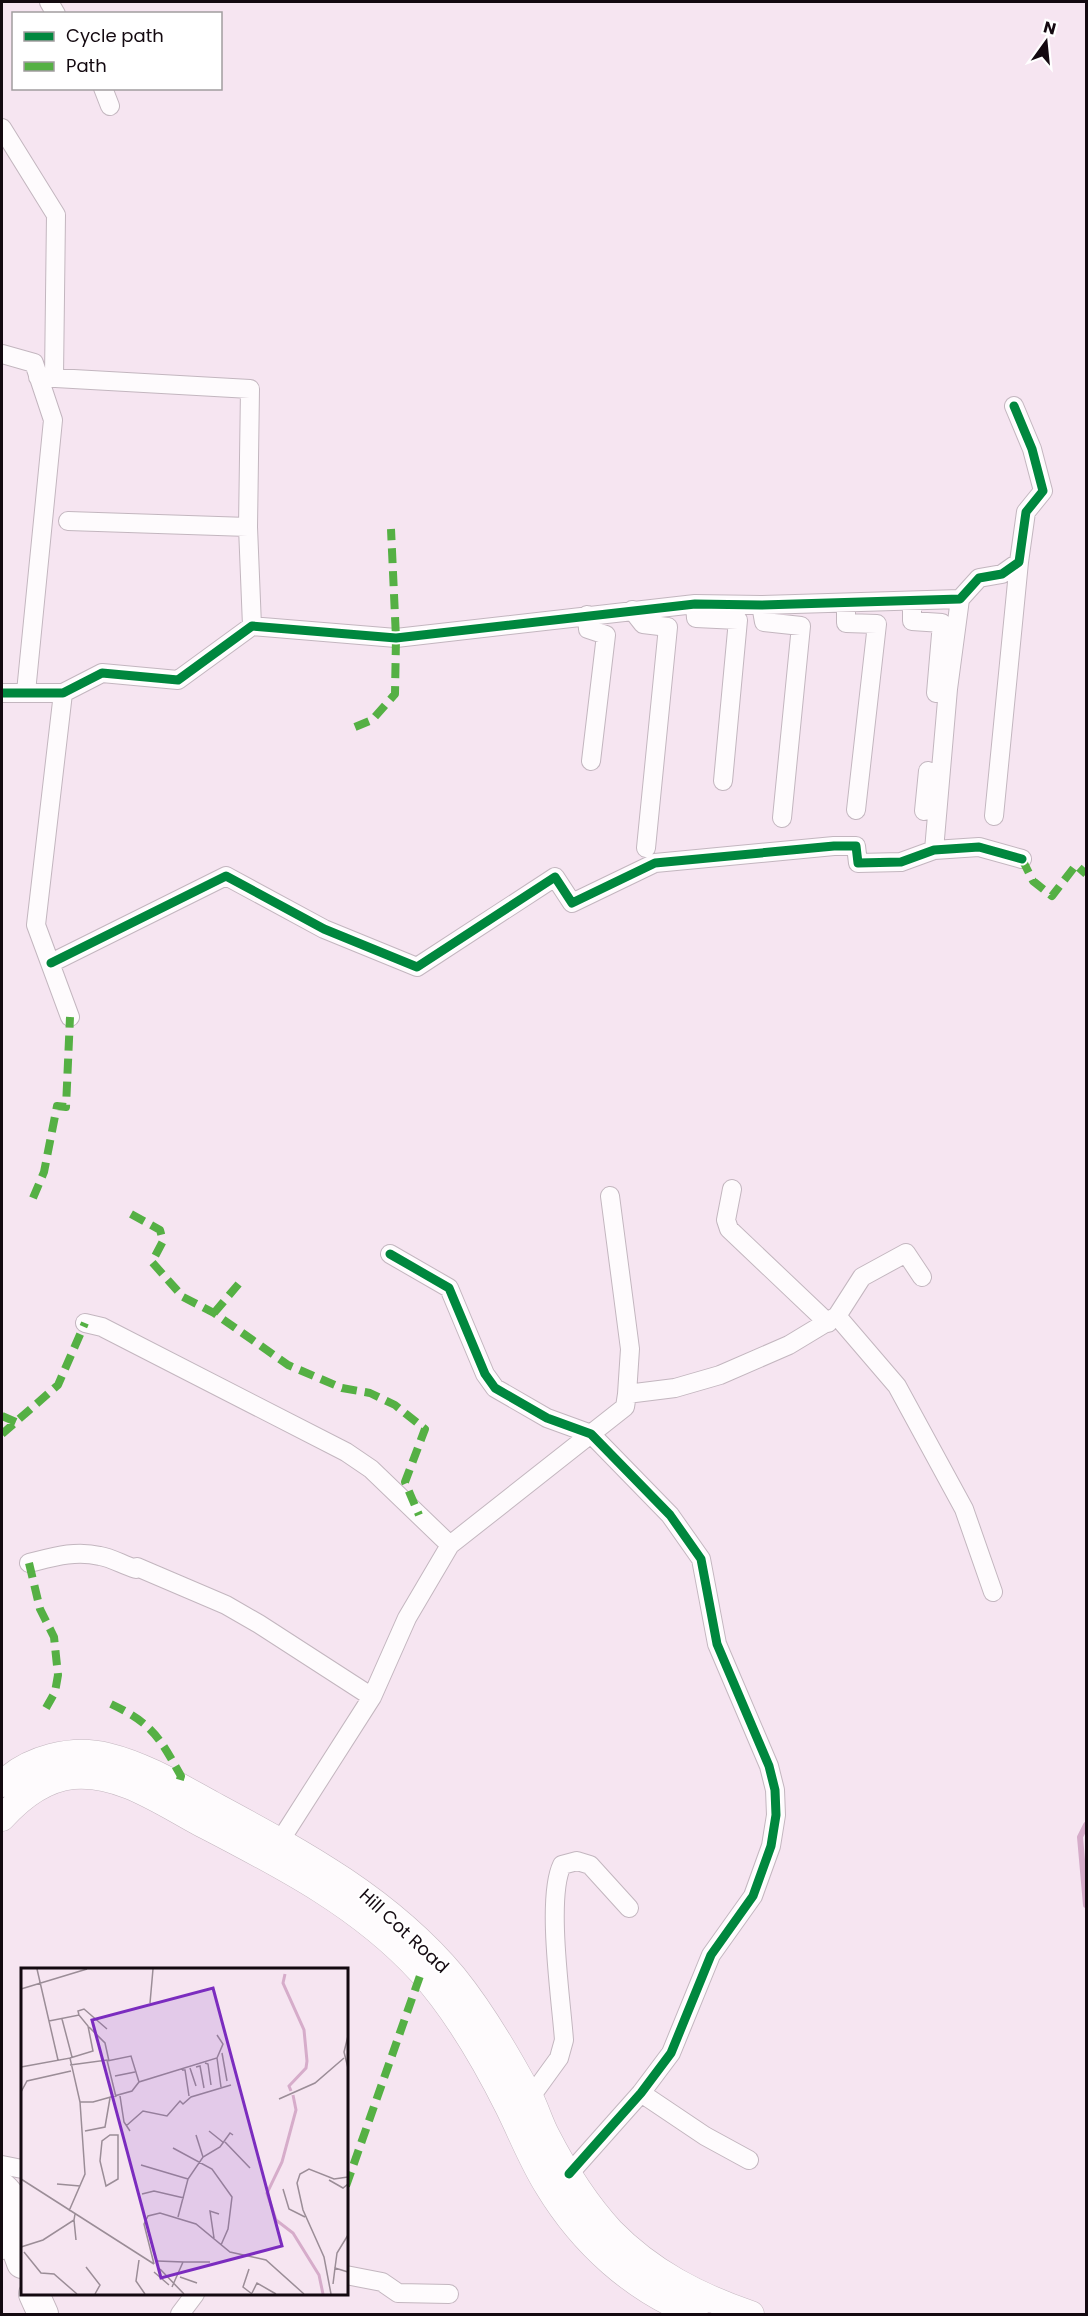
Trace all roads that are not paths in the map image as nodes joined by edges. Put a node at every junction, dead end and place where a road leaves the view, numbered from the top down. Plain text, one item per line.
1 (104, 90) edge
2 (110, 106) dead end
3 (2, 128) edge
4 (2, 354) edge
5 (46, 377) junction
6 (1014, 406) dead end
7 (68, 521) dead end
8 (248, 527) junction
9 (1019, 562) junction
10 (960, 598) junction
11 (912, 601) junction
12 (846, 603) junction
13 (695, 604) junction
14 (762, 605) junction
15 (632, 610) junction
16 (587, 615) junction
17 (252, 626) junction
18 (26, 692) junction
19 (2, 693) edge
20 (63, 693) junction
21 (591, 761) dead end
22 (723, 781) dead end
23 (856, 810) dead end
24 (924, 811) dead end
25 (994, 816) dead end
26 (782, 818) dead end
27 (646, 848) dead end
28 (933, 850) junction
29 (1022, 859) dead end
30 (51, 963) junction
31 (70, 1017) dead end
32 (732, 1189) dead end
33 (610, 1196) dead end
34 (390, 1254) dead end
35 (922, 1277) dead end
36 (833, 1320) junction
37 (85, 1323) dead end
38 (627, 1394) junction
39 (591, 1434) junction
40 (450, 1545) junction
41 (29, 1563) dead end
42 (993, 1592) dead end
43 (372, 1697) junction
44 (2, 1784) edge
45 (2, 1818) edge
46 (280, 1841) junction
47 (629, 1908) dead end
48 (641, 2093) junction
49 (530, 2097) junction
50 (749, 2160) dead end
51 (569, 2174) junction
52 (6, 2177) edge
53 (6, 2238) edge
54 (21, 2261) edge
55 (348, 2275) edge
56 (449, 2294) dead end
57 (34, 2295) edge
58 (194, 2295) edge
59 (42, 2314) edge
60 (180, 2314) edge
61 (695, 2314) edge
62 (751, 2314) edge

1 - 2 street
3 - 5 street
4 - 5 street
5 - 8 street
5 - 18 street
6 - 9 street
7 - 8 street
8 - 17 street
9 - 10 street
9 - 25 street
10 - 11 street
10 - 28 street
11 - 12 street
11 - 24 street
12 - 14 street
12 - 23 street
13 - 14 street
13 - 15 street
13 - 22 street
14 - 26 street
15 - 16 street
15 - 27 street
16 - 17 street
16 - 21 street
17 - 20 street
18 - 19 street
18 - 20 street
20 - 30 street
28 - 29 street
28 - 30 street
30 - 31 street
32 - 36 street
33 - 38 street
34 - 39 street
35 - 36 street
36 - 38 street
36 - 42 street
37 - 40 street
38 - 39 street
39 - 40 street
39 - 48 street
40 - 43 street
41 - 43 street
43 - 46 street
44 - 46 main road, Hill Cot Road
45 - 61 main road, Hill Cot Road
46 - 49 main road, Hill Cot Road
47 - 49 street
48 - 50 street
48 - 51 street
49 - 51 main road, Hill Cot Road
51 - 62 main road, Hill Cot Road
52 - 53 main road
53 - 54 main road
55 - 56 street
57 - 59 main road
58 - 60 street

